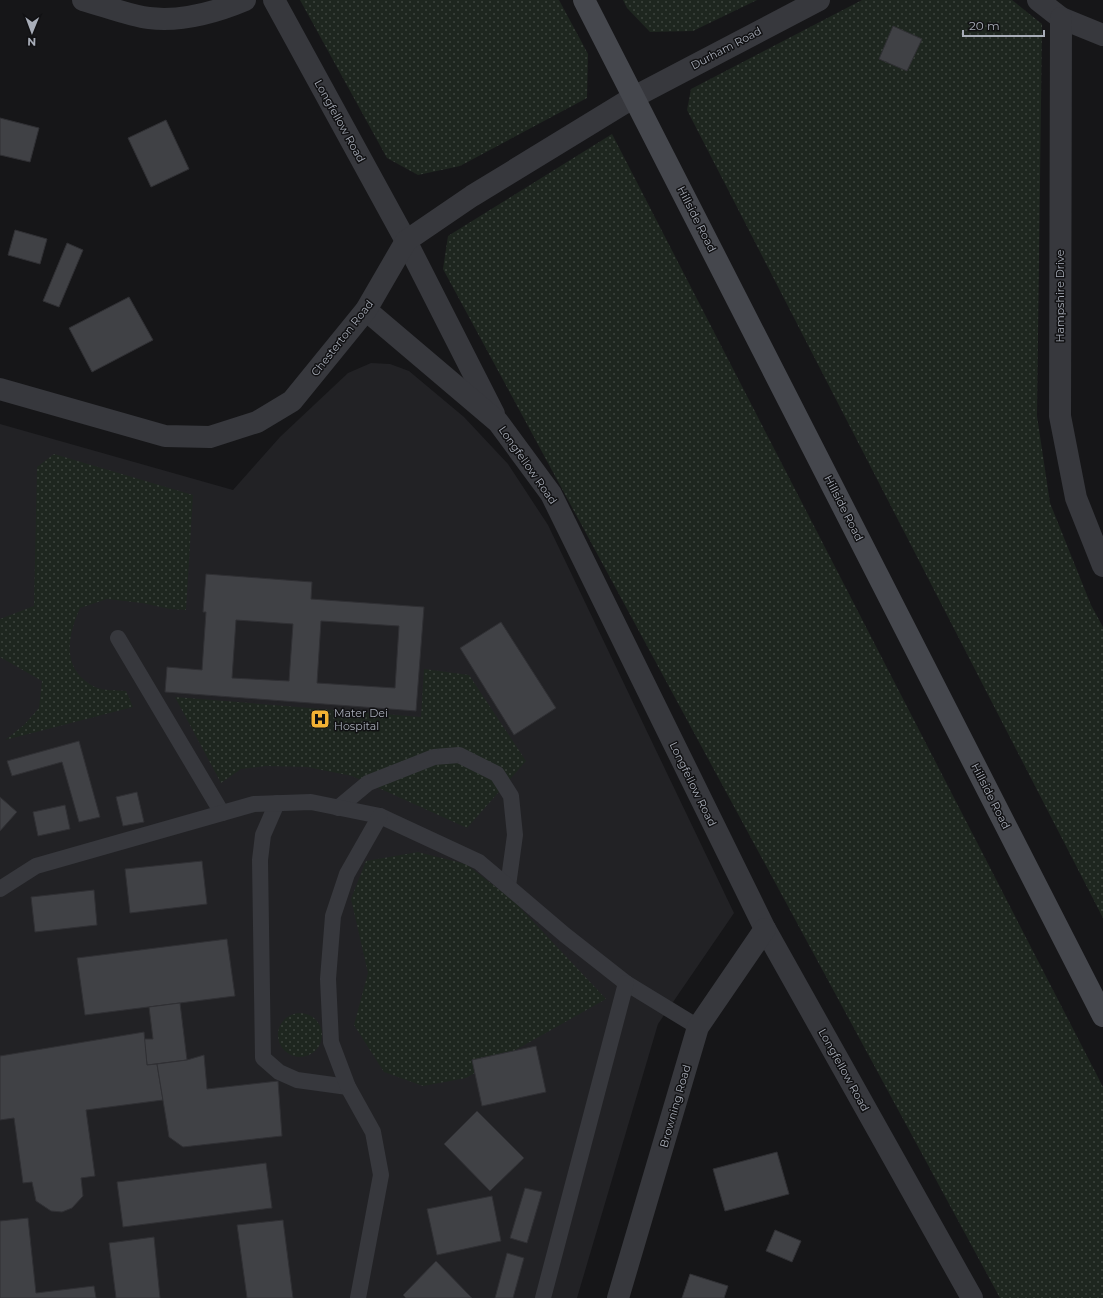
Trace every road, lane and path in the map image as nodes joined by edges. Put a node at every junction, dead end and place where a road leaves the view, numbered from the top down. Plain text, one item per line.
1 (83, 0) edge
2 (245, 0) edge
3 (274, 0) edge
4 (584, 0) edge
5 (818, 0) edge
6 (1038, 0) edge
7 (1061, 18) junction
8 (1103, 35) edge
9 (634, 97) junction
10 (406, 241) junction
11 (366, 310) junction
12 (0, 389) edge
13 (498, 422) junction
14 (1103, 566) edge
15 (118, 638) dead end
16 (277, 804) junction
17 (338, 808) junction
18 (222, 813) junction
19 (380, 816) junction
20 (508, 886) junction
21 (0, 889) edge
22 (764, 929) junction
23 (626, 983) junction
24 (1103, 1016) edge
25 (698, 1027) junction
26 (348, 1087) junction
27 (358, 1298) edge
28 (543, 1298) edge
29 (618, 1298) edge
30 (972, 1298) edge

1 - 2 street
3 - 10 street, Longfellow Road
4 - 9 main road, Hillside Road
5 - 9 street, Durham Road
6 - 7 street
7 - 8 street
7 - 14 street, Hampshire Drive
9 - 10 street, Chesterton Road
9 - 24 main road, Hillside Road
10 - 11 street, Chesterton Road
10 - 13 street, Longfellow Road
11 - 12 street, Chesterton Road
11 - 13 street, Longfellow Road
13 - 22 street, Longfellow Road
15 - 18 lane
16 - 17 lane
16 - 18 lane
16 - 26 lane
17 - 19 lane
17 - 20 lane
18 - 21 lane
19 - 20 lane
19 - 26 lane
20 - 23 lane
22 - 25 street, Browning Road
22 - 30 street, Longfellow Road
23 - 25 lane
23 - 28 lane
25 - 29 street, Browning Road
26 - 27 lane

